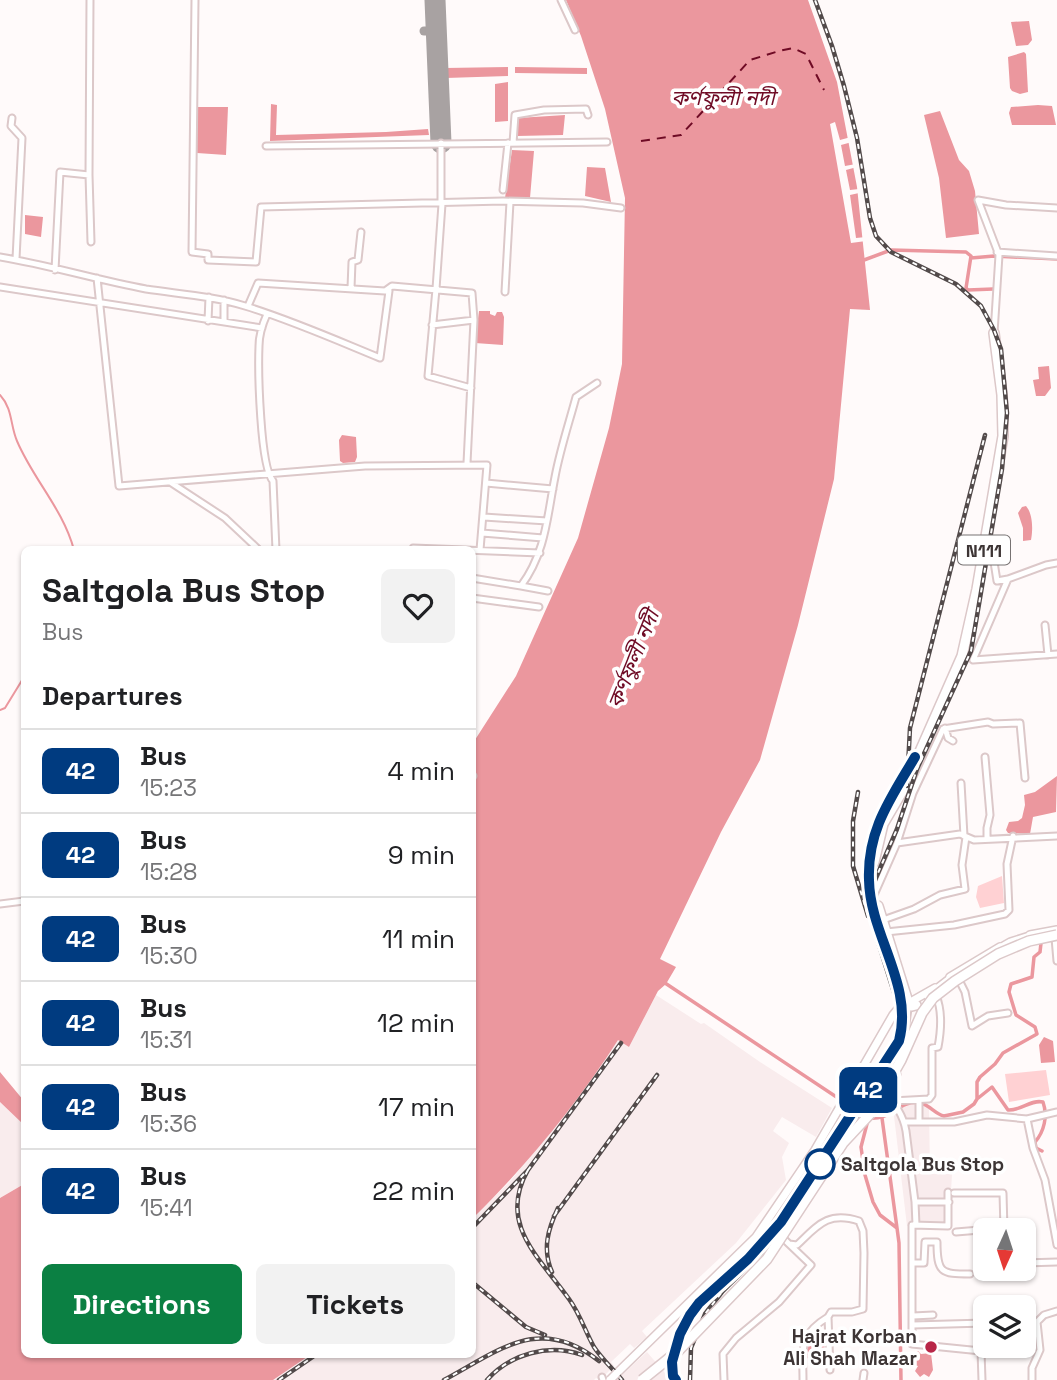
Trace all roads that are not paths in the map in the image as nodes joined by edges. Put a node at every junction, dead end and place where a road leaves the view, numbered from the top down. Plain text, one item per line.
1 (90, 0) edge
2 (195, 0) edge
3 (561, 0) edge
4 (575, 30) dead end
5 (588, 115) dead end
6 (12, 118) dead end
7 (607, 142) dead end
8 (441, 143) junction
9 (511, 143) junction
10 (266, 146) dead end
11 (89, 175) junction
12 (503, 190) dead end
13 (441, 202) junction
14 (510, 202) junction
15 (621, 208) dead end
16 (1057, 208) edge
17 (361, 232) dead end
18 (91, 242) dead end
19 (998, 255) junction
20 (1057, 256) edge
21 (0, 257) edge
22 (16, 259) junction
23 (55, 270) junction
24 (97, 278) junction
25 (0, 287) edge
26 (351, 288) junction
27 (436, 289) junction
28 (385, 291) junction
29 (505, 292) dead end
30 (209, 297) junction
31 (224, 300) junction
32 (99, 301) junction
33 (248, 306) junction
34 (267, 314) junction
35 (474, 320) junction
36 (208, 321) junction
37 (224, 322) junction
38 (432, 325) junction
39 (262, 328) junction
40 (994, 333) joint
41 (597, 383) dead end
42 (471, 388) junction
43 (467, 463) junction
44 (268, 475) junction
45 (170, 482) junction
46 (486, 483) junction
47 (553, 489) junction
48 (484, 517) junction
49 (547, 521) junction
50 (482, 533) junction
51 (987, 535) junction
52 (543, 538) junction
53 (255, 546) edge
54 (276, 546) edge
55 (476, 550) edge
56 (480, 550) junction
57 (540, 553) junction
58 (1057, 563) edge
59 (476, 579) edge
60 (1008, 579) junction
61 (521, 586) junction
62 (548, 591) dead end
63 (476, 599) edge
64 (539, 607) dead end
65 (1045, 625) dead end
66 (1057, 654) edge
67 (1048, 655) junction
68 (930, 725) junction
69 (944, 728) junction
70 (953, 741) dead end
71 (915, 757) junction
72 (985, 757) dead end
73 (1025, 778) dead end
74 (961, 783) dead end
75 (965, 836) junction
76 (1013, 836) junction
77 (1057, 836) edge
78 (987, 839) junction
79 (897, 843) junction
80 (874, 895) junction
81 (21, 901) edge
82 (0, 904) edge
83 (883, 920) junction
84 (887, 932) junction
85 (1057, 934) edge
86 (1057, 961) edge
87 (959, 980) junction
88 (932, 996) junction
89 (911, 1006) junction
90 (1008, 1013) dead end
91 (919, 1101) junction
92 (895, 1107) junction
93 (1057, 1112) edge
94 (1027, 1119) junction
95 (905, 1122) junction
96 (919, 1122) junction
97 (1049, 1200) junction
98 (1057, 1201) edge
99 (915, 1202) junction
100 (948, 1202) junction
101 (1004, 1218) edge
102 (764, 1223) junction
103 (916, 1225) junction
104 (1056, 1226) edge
105 (973, 1231) edge
106 (956, 1232) dead end
107 (789, 1244) junction
108 (1057, 1245) edge
109 (1057, 1262) edge
110 (912, 1263) junction
111 (1036, 1263) edge
112 (970, 1274) dead end
113 (1057, 1311) edge
114 (933, 1315) dead end
115 (914, 1316) junction
116 (828, 1317) junction
117 (1037, 1322) joint
118 (973, 1323) edge
119 (913, 1325) junction
120 (973, 1350) edge
121 (981, 1358) edge
122 (830, 1370) dead end
123 (606, 1379) edge
124 (634, 1380) edge
125 (642, 1380) edge
126 (676, 1380) edge
127 (724, 1380) edge
128 (803, 1380) edge
129 (982, 1380) edge
130 (1032, 1380) edge

1 - 11 street
2 - 13 street
3 - 4 street
5 - 9 street
6 - 22 street
7 - 9 street
8 - 9 street
8 - 10 street
8 - 13 street
9 - 12 street
11 - 18 street
11 - 23 street
13 - 14 street
13 - 27 street
14 - 15 street
14 - 29 street
16 - 19 street
17 - 26 street
19 - 20 street
19 - 40 street
21 - 22 street
22 - 23 street
23 - 24 street
24 - 30 street
24 - 32 street
25 - 32 street
26 - 28 street
26 - 33 street
27 - 28 street
27 - 35 street
27 - 38 street
28 - 34 street
30 - 31 street
30 - 36 street
31 - 33 street
31 - 37 street
32 - 36 street
32 - 45 street
33 - 34 street
34 - 39 street
35 - 38 street
35 - 42 street
36 - 37 street
37 - 39 street
38 - 42 street
39 - 44 street
40 - 51 highway, N111
41 - 47 street
42 - 43 street
43 - 44 street
43 - 46 street
44 - 45 street
44 - 54 street
45 - 53 street
46 - 47 street
46 - 48 street
47 - 49 street
48 - 49 street
48 - 50 street
49 - 52 street
50 - 52 street
50 - 56 street
51 - 60 street
51 - 68 highway, N111
52 - 57 street
55 - 56 street
56 - 57 street
57 - 61 street
58 - 60 street
59 - 61 street
60 - 67 street
61 - 62 street
63 - 64 street
65 - 67 street
66 - 67 street
68 - 69 street
68 - 71 highway, N111
69 - 70 street
69 - 73 street
69 - 79 street
71 - 80 highway
71 - 126 highway, N111, bridge
72 - 78 street
74 - 75 street
75 - 78 street
75 - 79 street
75 - 83 street
76 - 77 street
76 - 78 street
76 - 84 street
79 - 80 street
80 - 83 highway
81 - 82 street
83 - 84 highway
84 - 89 highway
85 - 86 street
85 - 87 main road
85 - 88 highway, bridge
85 - 89 main road
85 - 125 highway, bridge
87 - 88 main road
87 - 90 street
88 - 89 main road
88 - 91 street
88 - 124 highway, bridge
89 - 92 street
89 - 102 main road
91 - 92 street
91 - 96 street
92 - 95 street
93 - 94 street
94 - 96 street
94 - 97 street
95 - 96 street
95 - 99 street
97 - 98 street
97 - 104 street
99 - 100 street
99 - 103 street
100 - 101 street
100 - 103 street
102 - 107 street
102 - 123 main road, bridge
103 - 110 street
104 - 108 street
105 - 106 street
107 - 116 street
107 - 127 street
109 - 111 street
110 - 112 street
110 - 115 street
113 - 117 street
114 - 115 street
115 - 119 street
116 - 122 street
116 - 128 street
117 - 130 street
118 - 119 street
119 - 120 street
121 - 129 street

